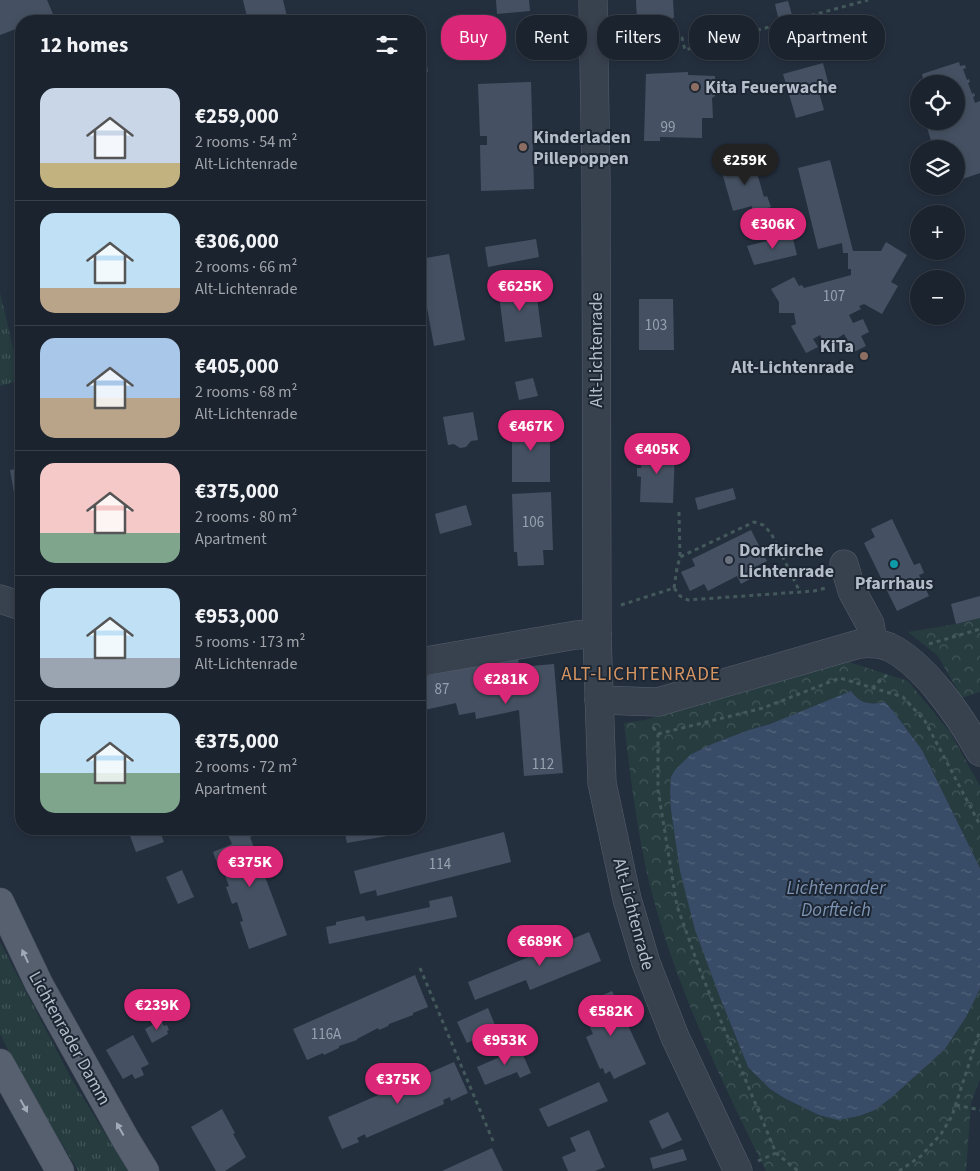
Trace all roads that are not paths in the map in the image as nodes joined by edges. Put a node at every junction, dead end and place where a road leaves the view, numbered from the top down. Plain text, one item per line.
1 (593, 0) edge
2 (838, 575) road end
3 (0, 599) edge
4 (15, 604) edge
5 (597, 634) junction
6 (874, 643) junction
7 (426, 661) edge
8 (599, 700) junction
9 (980, 752) edge
10 (0, 902) edge
11 (0, 1063) edge
12 (748, 1166) edge
13 (60, 1171) edge
14 (145, 1171) edge

1 - 5 street, Alt-Lichtenrade
2 - 6 street
3 - 4 street
5 - 7 street
5 - 8 street, Alt-Lichtenrade
6 - 8 street
6 - 9 street
8 - 12 street, Alt-Lichtenrade
14 -> 10 main road, Lichtenrader Damm
11 -> 13 main road

